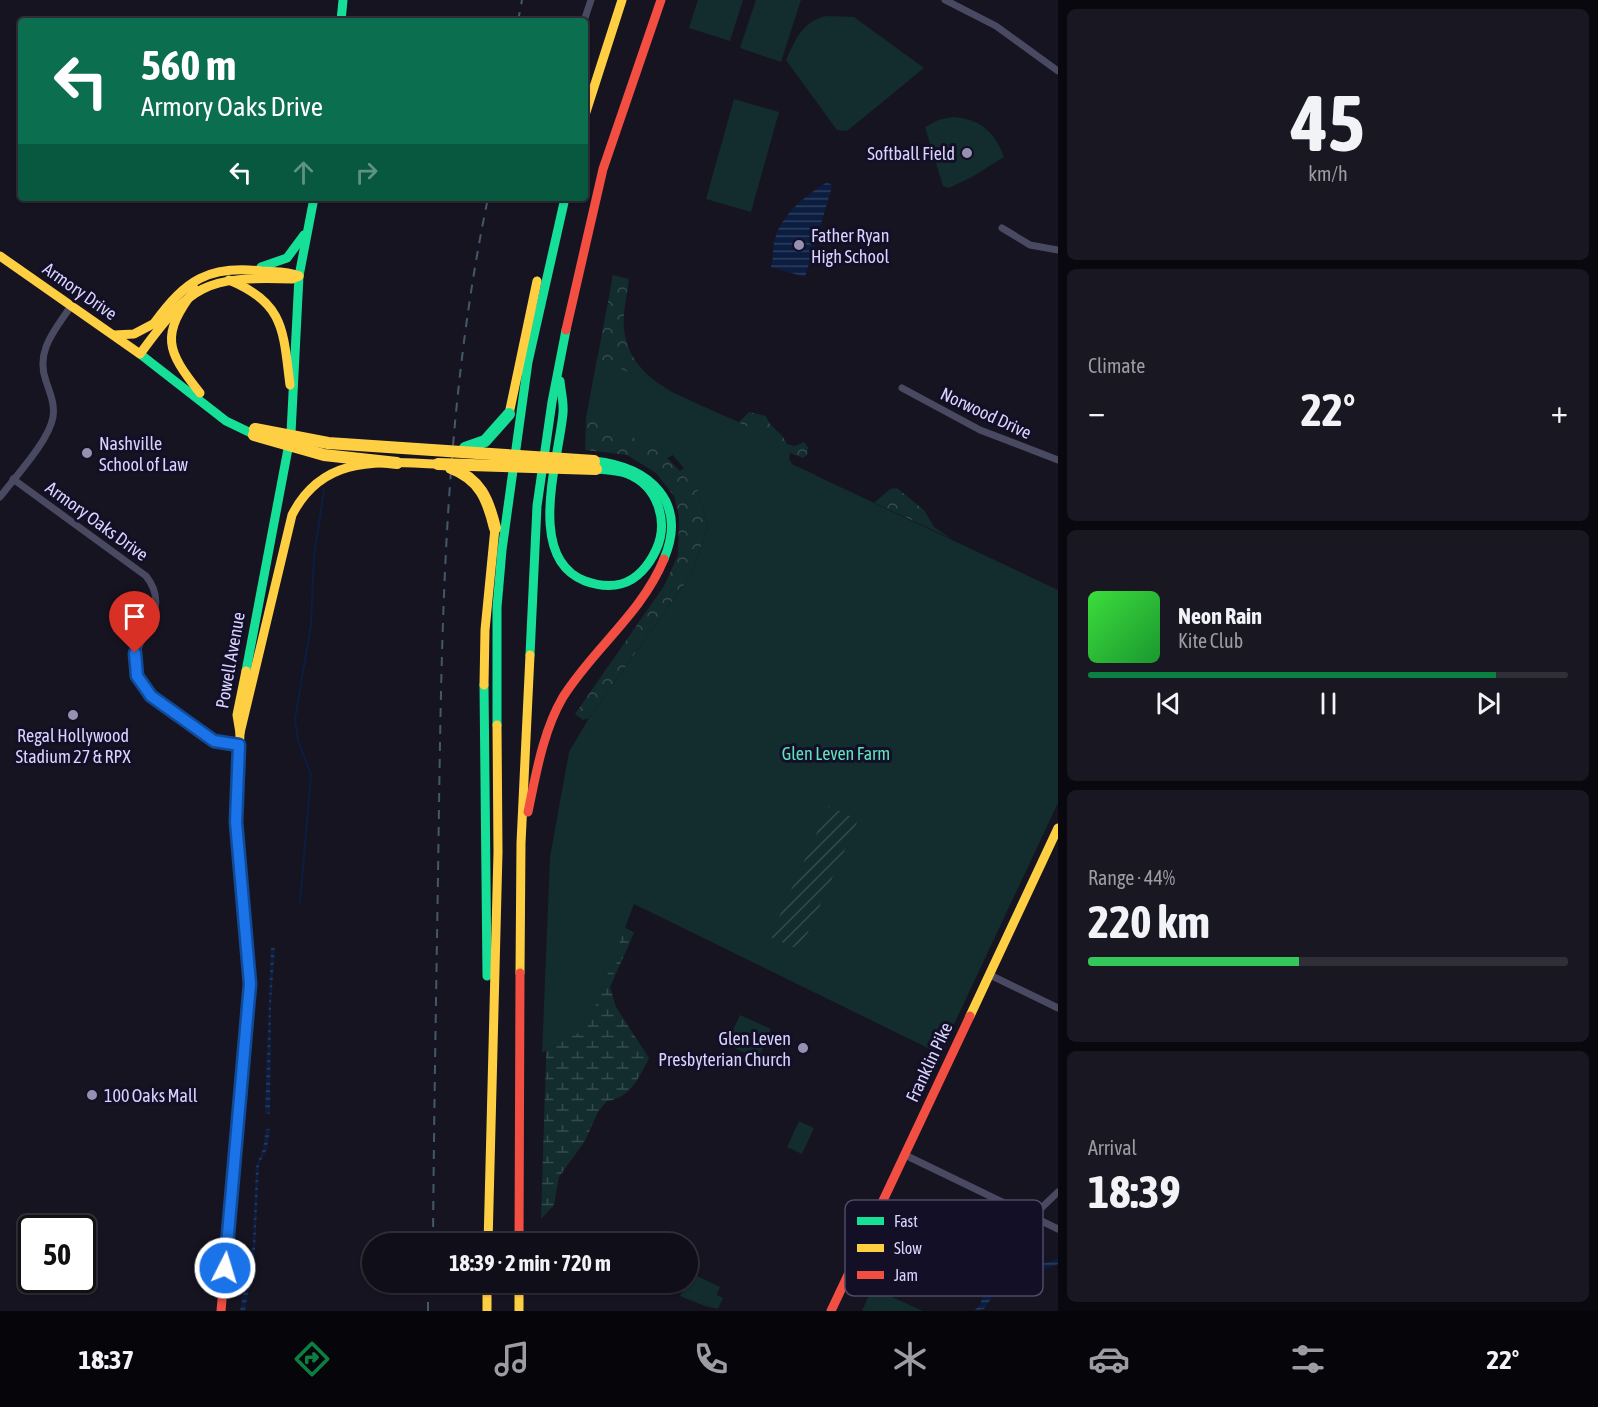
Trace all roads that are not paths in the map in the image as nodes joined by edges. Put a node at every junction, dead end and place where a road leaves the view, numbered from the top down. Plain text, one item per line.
1 (344, 0) edge
2 (591, 0) edge
3 (622, 0) edge
4 (661, 0) edge
5 (945, 0) edge
6 (341, 18) edge
7 (585, 18) edge
8 (1058, 70) edge
9 (593, 92) junction
10 (588, 106) edge
11 (588, 110) edge
12 (313, 201) edge
13 (557, 201) edge
14 (564, 201) edge
15 (308, 228) junction
16 (1002, 228) dead end
17 (1058, 250) edge
18 (0, 256) edge
19 (254, 268) junction
20 (299, 276) junction
21 (228, 280) junction
22 (195, 289) junction
23 (71, 306) junction
24 (153, 324) junction
25 (111, 334) junction
26 (138, 353) junction
27 (558, 368) junction
28 (902, 388) dead end
29 (200, 393) junction
30 (294, 408) junction
31 (254, 431) junction
32 (440, 450) junction
33 (1058, 460) edge
34 (397, 463) junction
35 (438, 464) junction
36 (595, 465) junction
37 (13, 479) junction
38 (0, 497) edge
39 (239, 739) junction
40 (1058, 828) edge
41 (521, 843) junction
42 (990, 975) junction
43 (1058, 1008) edge
44 (492, 1100) junction
45 (905, 1155) junction
46 (1058, 1192) edge
47 (884, 1200) edge
48 (997, 1200) edge
49 (1043, 1206) edge
50 (1043, 1222) edge
51 (1058, 1230) edge
52 (488, 1233) edge
53 (519, 1233) edge
54 (845, 1281) edge
55 (487, 1293) edge
56 (519, 1293) edge
57 (221, 1311) edge
58 (487, 1311) edge
59 (519, 1311) edge
60 (831, 1311) edge

1 - 6 main road
2 - 7 street
3 - 9 main road
4 - 27 main road
5 - 8 street
9 - 10 main road
9 - 11 main road
12 - 15 main road, Powell Avenue
13 - 32 main road, bridge
14 - 44 main road
15 - 19 main road
15 - 20 main road, Powell Avenue
16 - 17 street
18 - 23 main road, Armory Drive
19 - 20 main road
19 - 24 main road
20 - 21 main road
20 - 30 main road, Powell Avenue
21 - 22 main road
21 - 30 main road
22 - 26 main road
22 - 29 main road
23 - 25 main road, Armory Drive
23 - 37 street
24 - 25 main road
24 - 26 main road
25 - 26 main road, Armory Drive
26 - 29 main road
26 - 31 main road
27 - 36 main road
27 - 41 main road
28 - 33 street, Norwood Drive
29 - 31 main road
30 - 39 main road, Powell Avenue
31 - 32 main road, bridge
31 - 34 main road, bridge
32 - 36 main road, bridge
34 - 35 main road
34 - 39 main road, bridge
35 - 36 main road, bridge
35 - 44 main road, bridge
36 - 41 main road
37 - 38 street
37 - 39 street, Armory Oaks Drive
39 - 57 main road, Powell Avenue
40 - 42 main road, Franklin Pike
41 - 53 main road
42 - 43 street
42 - 45 main road, Franklin Pike
44 - 52 main road
45 - 47 main road, Franklin Pike
45 - 48 street
46 - 49 street
50 - 51 street
54 - 60 main road, Franklin Pike
55 - 58 main road
56 - 59 main road

